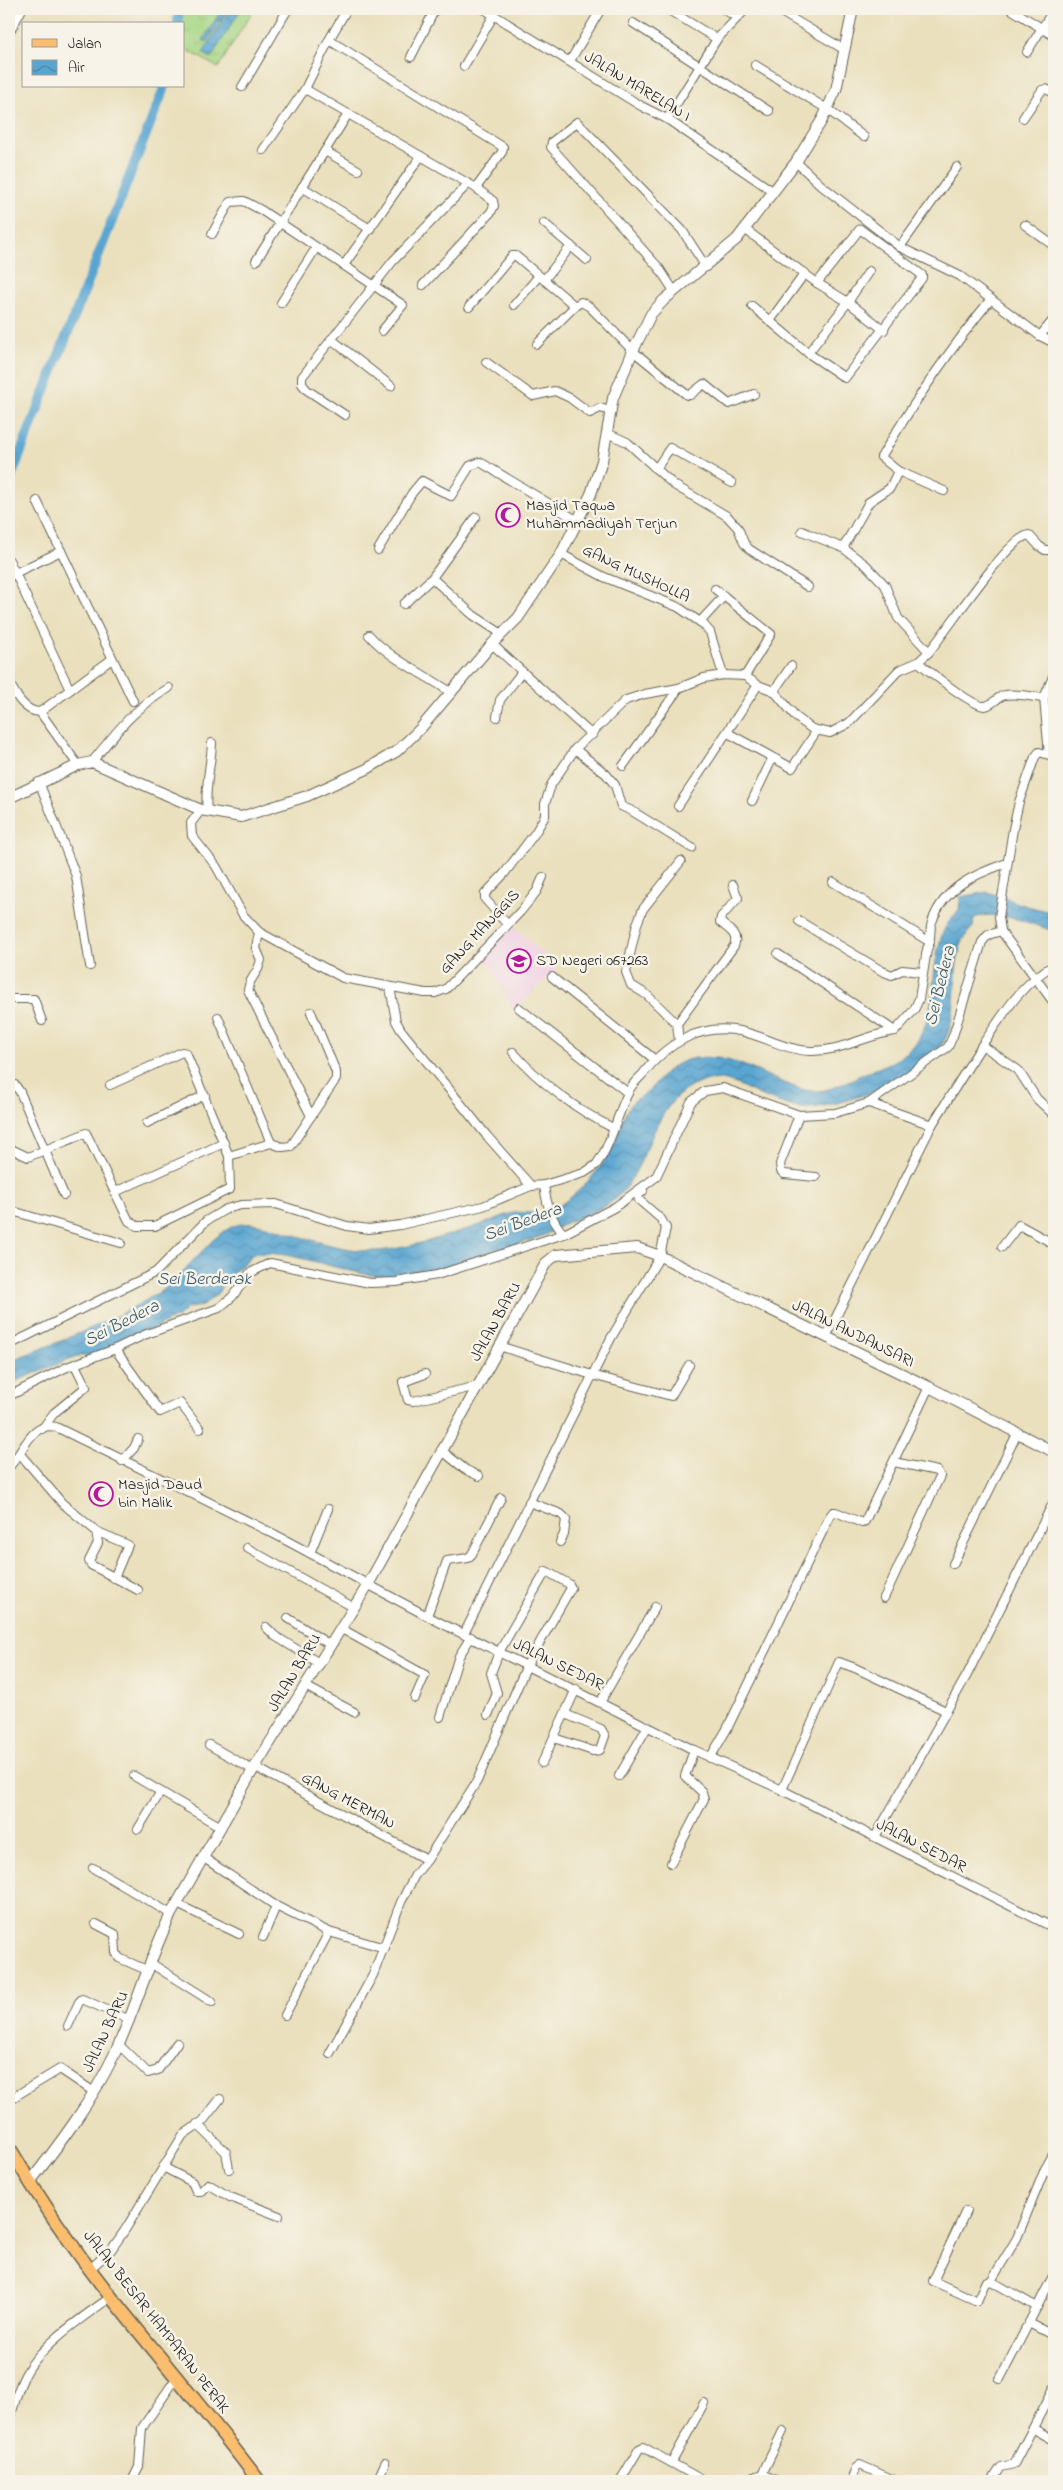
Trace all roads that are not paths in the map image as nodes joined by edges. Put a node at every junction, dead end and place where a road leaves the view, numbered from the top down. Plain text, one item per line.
1 (288, 9) edge
2 (347, 9) edge
3 (435, 9) edge
4 (484, 9) edge
5 (602, 9) edge
6 (667, 9) edge
7 (723, 9) edge
8 (746, 9) edge
9 (776, 9) edge
10 (853, 9) edge
11 (1011, 9) edge
12 (1054, 9) edge
13 (19, 10) edge
14 (494, 15) junction
15 (736, 17) junction
16 (633, 23) dead end
17 (1042, 28) junction
18 (9, 33) edge
19 (1054, 36) edge
20 (717, 39) junction
21 (329, 40) junction
22 (845, 50) junction
23 (1026, 52) dead end
24 (411, 57) dead end
25 (570, 61) junction
26 (755, 64) dead end
27 (464, 66) dead end
28 (700, 66) junction
29 (242, 87) dead end
30 (305, 89) junction
31 (1054, 93) edge
32 (827, 109) junction
33 (769, 111) dead end
34 (348, 114) junction
35 (1023, 118) dead end
36 (667, 119) junction
37 (864, 137) dead end
38 (263, 150) dead end
39 (325, 151) junction
40 (421, 156) junction
41 (796, 162) junction
42 (957, 167) dead end
43 (358, 170) dead end
44 (472, 186) junction
45 (302, 187) junction
46 (774, 192) junction
47 (280, 223) junction
48 (544, 223) dead end
49 (1024, 225) dead end
50 (370, 229) junction
51 (746, 230) junction
52 (212, 234) dead end
53 (571, 246) junction
54 (1054, 246) edge
55 (900, 247) junction
56 (316, 248) junction
57 (587, 260) dead end
58 (256, 261) dead end
59 (344, 265) junction
60 (706, 266) junction
61 (869, 271) dead end
62 (805, 273) junction
63 (541, 278) junction
64 (817, 283) junction
65 (376, 284) junction
66 (423, 285) dead end
67 (674, 291) junction
68 (991, 299) junction
69 (848, 302) junction
70 (282, 303) dead end
71 (514, 305) dead end
72 (575, 306) junction
73 (752, 306) dead end
74 (469, 307) dead end
75 (1054, 319) edge
76 (770, 321) junction
77 (884, 330) junction
78 (382, 331) dead end
79 (1040, 336) junction
80 (331, 339) junction
81 (1054, 343) edge
82 (537, 344) dead end
83 (633, 351) junction
84 (808, 352) junction
85 (486, 362) dead end
86 (391, 386) dead end
87 (754, 394) dead end
88 (610, 411) junction
89 (345, 415) dead end
90 (607, 433) junction
91 (656, 469) junction
92 (898, 471) junction
93 (732, 484) dead end
94 (944, 491) dead end
95 (37, 501) dead end
96 (476, 517) dead end
97 (578, 521) junction
98 (802, 531) dead end
99 (843, 548) junction
100 (378, 550) dead end
101 (1054, 550) edge
102 (61, 551) junction
103 (561, 554) junction
104 (9, 560) edge
105 (12, 574) edge
106 (432, 578) junction
107 (808, 587) dead end
108 (715, 589) dead end
109 (724, 596) junction
110 (404, 604) dead end
111 (700, 622) junction
112 (502, 634) junction
113 (369, 636) dead end
114 (492, 644) junction
115 (929, 652) junction
116 (112, 659) junction
117 (918, 662) junction
118 (790, 666) dead end
119 (522, 672) junction
120 (723, 674) junction
121 (1054, 674) edge
122 (745, 676) junction
123 (9, 682) edge
124 (758, 685) junction
125 (169, 688) dead end
126 (679, 688) junction
127 (70, 690) junction
128 (774, 692) junction
129 (452, 693) junction
130 (1044, 698) junction
131 (133, 702) dead end
132 (40, 712) junction
133 (497, 717) dead end
134 (816, 732) junction
135 (728, 733) junction
136 (592, 735) junction
137 (212, 743) dead end
138 (575, 750) junction
139 (1052, 757) edge
140 (772, 758) junction
141 (92, 762) junction
142 (78, 764) junction
143 (623, 766) dead end
144 (39, 782) junction
145 (9, 798) edge
146 (752, 801) dead end
147 (678, 806) dead end
148 (204, 811) junction
149 (692, 848) dead end
150 (681, 861) dead end
151 (1007, 863) junction
152 (543, 877) dead end
153 (833, 882) dead end
154 (732, 885) dead end
155 (799, 921) dead end
156 (507, 924) junction
157 (1000, 931) junction
158 (259, 932) junction
159 (930, 942) junction
160 (778, 954) dead end
161 (1054, 965) edge
162 (90, 966) dead end
163 (922, 972) junction
164 (1035, 976) junction
165 (552, 977) dead end
166 (390, 987) junction
167 (9, 999) edge
168 (1054, 1003) edge
169 (519, 1008) dead end
170 (311, 1012) dead end
171 (218, 1016) dead end
172 (42, 1021) dead end
173 (677, 1024) junction
174 (895, 1031) junction
175 (679, 1041) junction
176 (982, 1045) junction
177 (513, 1052) dead end
178 (654, 1059) junction
179 (9, 1085) edge
180 (110, 1086) dead end
181 (628, 1092) junction
182 (205, 1095) junction
183 (868, 1103) junction
184 (799, 1115) junction
185 (1054, 1115) edge
186 (311, 1116) junction
187 (147, 1123) dead end
188 (932, 1125) junction
189 (613, 1128) junction
190 (224, 1143) junction
191 (271, 1143) junction
192 (9, 1148) edge
193 (44, 1149) junction
194 (229, 1156) junction
195 (816, 1177) dead end
196 (651, 1182) junction
197 (544, 1185) junction
198 (531, 1186) junction
199 (115, 1192) junction
200 (64, 1194) dead end
201 (9, 1210) edge
202 (561, 1231) junction
203 (121, 1243) dead end
204 (1054, 1244) edge
205 (1002, 1247) dead end
206 (637, 1248) joint
207 (660, 1256) junction
208 (826, 1337) junction
209 (9, 1345) edge
210 (500, 1346) junction
211 (115, 1349) junction
212 (75, 1365) junction
213 (690, 1365) dead end
214 (425, 1374) dead end
215 (592, 1375) junction
216 (478, 1386) junction
217 (928, 1387) junction
218 (9, 1396) edge
219 (42, 1429) junction
220 (200, 1429) dead end
221 (1016, 1434) junction
222 (138, 1439) dead end
223 (441, 1450) junction
224 (1054, 1452) edge
225 (20, 1454) junction
226 (122, 1461) junction
227 (894, 1462) junction
228 (9, 1467) edge
229 (478, 1476) dead end
230 (501, 1498) dead end
231 (1054, 1501) edge
232 (529, 1502) junction
233 (328, 1509) dead end
234 (96, 1531) junction
235 (560, 1542) dead end
236 (247, 1548) dead end
237 (310, 1552) junction
238 (953, 1564) dead end
239 (114, 1578) junction
240 (369, 1583) junction
241 (138, 1590) dead end
242 (884, 1598) dead end
243 (354, 1607) junction
244 (654, 1607) dead end
245 (427, 1616) junction
246 (288, 1618) dead end
247 (266, 1627) dead end
248 (340, 1628) junction
249 (468, 1635) junction
250 (330, 1645) junction
251 (499, 1652) junction
252 (318, 1663) junction
253 (527, 1665) junction
254 (305, 1686) junction
255 (576, 1688) junction
256 (415, 1698) dead end
257 (601, 1701) junction
258 (946, 1711) junction
259 (354, 1712) dead end
260 (565, 1714) junction
261 (488, 1715) dead end
262 (440, 1717) dead end
263 (648, 1726) junction
264 (554, 1738) junction
265 (208, 1745) dead end
266 (694, 1750) junction
267 (710, 1758) junction
268 (542, 1763) dead end
269 (254, 1769) junction
270 (134, 1776) dead end
271 (619, 1776) dead end
272 (782, 1790) junction
273 (160, 1793) junction
274 (222, 1827) junction
275 (138, 1829) dead end
276 (875, 1837) junction
277 (204, 1858) junction
278 (427, 1860) junction
279 (671, 1863) dead end
280 (93, 1868) dead end
281 (276, 1906) junction
282 (174, 1909) junction
283 (96, 1924) dead end
284 (1054, 1928) edge
285 (329, 1932) junction
286 (239, 1934) dead end
287 (263, 1936) dead end
288 (384, 1948) junction
289 (150, 1967) junction
290 (212, 2002) dead end
291 (285, 2015) dead end
292 (131, 2019) junction
293 (68, 2026) dead end
294 (177, 2043) dead end
295 (119, 2045) junction
296 (330, 2053) dead end
297 (94, 2092) junction
298 (220, 2099) dead end
299 (9, 2100) edge
300 (198, 2124) junction
301 (9, 2147) edge
302 (1054, 2153) edge
303 (12, 2162) edge
304 (163, 2167) junction
305 (229, 2169) dead end
306 (1044, 2169) junction
307 (1054, 2175) edge
308 (30, 2182) junction
309 (966, 2211) dead end
310 (278, 2216) dead end
311 (90, 2269) junction
312 (1054, 2274) edge
313 (992, 2281) junction
314 (111, 2297) junction
315 (1037, 2308) junction
316 (1029, 2323) junction
317 (1054, 2336) edge
318 (177, 2377) junction
319 (1000, 2379) dead end
320 (1054, 2388) edge
321 (704, 2402) dead end
322 (9, 2424) edge
323 (1034, 2429) junction
324 (783, 2431) dead end
325 (1054, 2440) edge
326 (672, 2462) junction
327 (385, 2463) dead end
328 (762, 2474) junction
329 (132, 2481) edge
330 (259, 2481) edge
331 (377, 2481) edge
332 (620, 2481) edge
333 (704, 2481) edge
334 (743, 2481) edge
335 (780, 2481) edge
336 (850, 2481) edge
337 (896, 2481) edge
338 (992, 2481) edge

1 - 29 street
2 - 21 street
3 - 24 street
4 - 14 street, JALAN MARELAN I
5 - 25 street
6 - 20 street
7 - 15 street
8 - 15 street
9 - 22 street
10 - 22 street
11 - 17 street
12 - 17 street
13 - 18 street
14 - 25 street, JALAN MARELAN I
14 - 27 street
15 - 20 street
16 - 28 street
17 - 19 street
17 - 23 street
20 - 28 street
21 - 30 street
21 - 44 street
22 - 32 street
25 - 36 street, JALAN MARELAN I
26 - 32 street
28 - 33 street
28 - 36 street
30 - 34 street
30 - 38 street
31 - 35 street
32 - 37 street
32 - 41 street
34 - 39 street
34 - 40 street
36 - 46 street, JALAN MARELAN I
39 - 43 street
39 - 45 street
40 - 44 street
40 - 50 street
41 - 46 street
41 - 55 street
42 - 55 street
44 - 65 street
44 - 66 street
45 - 47 street
45 - 50 street
46 - 51 street
47 - 52 street
47 - 56 street
47 - 58 street
48 - 53 street
49 - 54 street
50 - 59 street
51 - 60 street
51 - 62 street
53 - 57 street
53 - 63 street
55 - 68 street
56 - 59 street
56 - 70 street
59 - 65 street
60 - 67 street
60 - 67 street
61 - 69 street
62 - 64 street
62 - 76 street
63 - 71 street
63 - 72 street
63 - 74 street
64 - 69 street
64 - 77 street
65 - 78 street
65 - 80 street
67 - 83 street
68 - 79 street
68 - 92 street
69 - 77 street
69 - 84 street
72 - 82 street
72 - 83 street
73 - 76 street
75 - 79 street
76 - 84 street
77 - 84 street
79 - 81 street
80 - 86 street
80 - 89 street
83 - 87 street
83 - 88 street
85 - 88 street
88 - 90 street
90 - 91 street
90 - 97 street
91 - 93 street
91 - 107 street
92 - 94 street
92 - 99 street
95 - 102 street
96 - 106 street
97 - 100 street
97 - 103 street
98 - 99 street
99 - 115 street
101 - 115 street
102 - 105 street
102 - 116 street
103 - 111 street, GANG MUSHOLLA
103 - 112 street
104 - 105 street
105 - 127 street
106 - 110 street
106 - 112 street
108 - 109 street
109 - 111 street
109 - 122 street
111 - 120 street, GANG MUSHOLLA
112 - 114 street
113 - 129 street
114 - 119 street
114 - 129 street
115 - 117 street
116 - 127 street
116 - 131 street
117 - 130 street
117 - 134 street
118 - 128 street
119 - 133 street
119 - 136 street
120 - 122 street
120 - 126 street
121 - 130 street
122 - 124 street
123 - 132 street
124 - 128 street
124 - 135 street
125 - 141 street
126 - 136 street
126 - 143 street
127 - 132 street
128 - 134 street
129 - 148 street
130 - 139 street
132 - 142 street
134 - 140 street
135 - 140 street
135 - 147 street
136 - 138 street
137 - 148 street
138 - 149 street
138 - 156 street
139 - 151 street
140 - 146 street
141 - 142 street
141 - 148 street
142 - 144 street
144 - 145 street
144 - 162 street
148 - 158 street, GANG MANGGIS
150 - 173 street
151 - 157 street
151 - 159 street
152 - 156 street, GANG MANGGIS
153 - 159 street
154 - 173 street
155 - 163 street
156 - 166 street, GANG MANGGIS
157 - 164 street
157 - 183 street
158 - 166 street, GANG MANGGIS
158 - 186 street
159 - 163 street
160 - 174 street
161 - 164 street
163 - 174 street
164 - 168 street
164 - 176 street
165 - 178 street
166 - 198 street
167 - 172 street
169 - 181 street
170 - 186 street
171 - 191 street
173 - 175 street
174 - 175 street
175 - 178 street
176 - 185 street
176 - 188 street
177 - 189 street
178 - 181 street
179 - 193 street
180 - 182 street
181 - 189 street
182 - 187 street
182 - 190 street
183 - 184 street
183 - 188 street
184 - 195 street
184 - 196 street
186 - 191 street
188 - 208 street
189 - 197 street
190 - 194 street
190 - 199 street
191 - 194 street
192 - 193 street
193 - 199 street
193 - 200 street
194 - 199 street
196 - 202 street
196 - 207 street
197 - 198 street
197 - 202 street
198 - 209 street
201 - 203 street
202 - 211 street
204 - 205 street
206 - 207 street, JALAN ANDANSARI
206 - 210 street, JALAN BARU
207 - 208 street, JALAN ANDANSARI
207 - 215 street
208 - 217 street, JALAN ANDANSARI
210 - 215 street
210 - 216 street, JALAN BARU
211 - 212 street
211 - 220 street
212 - 218 street
212 - 219 street
213 - 215 street
214 - 216 street
215 - 232 street
216 - 223 street, JALAN BARU
217 - 221 street, JALAN ANDANSARI
217 - 227 street
219 - 225 street
219 - 226 street, JALAN SEDAR
221 - 224 street, JALAN ANDANSARI
221 - 238 street
222 - 226 street
223 - 229 street
223 - 240 street, JALAN BARU
225 - 228 street
225 - 234 street
226 - 237 street, JALAN SEDAR
227 - 242 street
227 - 267 street
230 - 245 street
231 - 258 street
232 - 235 street
232 - 249 street
233 - 237 street
234 - 239 street
234 - 239 street
236 - 243 street
237 - 240 street, JALAN SEDAR
239 - 241 street
240 - 243 street, JALAN BARU
240 - 245 street, JALAN SEDAR
243 - 248 street, JALAN BARU
244 - 257 street
245 - 249 street, JALAN SEDAR
246 - 250 street
247 - 252 street
248 - 250 street, JALAN BARU
248 - 256 street
249 - 251 street, JALAN SEDAR
249 - 262 street
250 - 252 street, JALAN BARU
251 - 253 street, JALAN SEDAR
251 - 253 street
251 - 261 street
252 - 254 street, JALAN BARU
253 - 255 street, JALAN SEDAR
253 - 278 street
254 - 259 street
254 - 269 street, JALAN BARU
255 - 257 street, JALAN SEDAR
255 - 260 street
257 - 263 street, JALAN SEDAR
258 - 272 street
258 - 276 street
260 - 264 street
260 - 264 street
263 - 266 street, JALAN SEDAR
263 - 271 street
264 - 268 street
265 - 269 street, GANG MERMAN
266 - 267 street, JALAN SEDAR
266 - 279 street
267 - 272 street, JALAN SEDAR
269 - 274 street, JALAN BARU
269 - 278 street, GANG MERMAN
270 - 273 street
272 - 276 street, JALAN SEDAR
273 - 274 street
273 - 275 street
274 - 277 street, JALAN BARU
276 - 284 street, JALAN SEDAR
277 - 281 street
277 - 282 street, JALAN BARU
278 - 288 street
280 - 282 street
281 - 285 street
281 - 287 street
282 - 286 street
282 - 289 street, JALAN BARU
283 - 289 street
285 - 288 street
285 - 291 street
288 - 296 street
289 - 290 street
289 - 292 street, JALAN BARU
292 - 293 street
292 - 295 street, JALAN BARU
294 - 295 street
295 - 297 street, JALAN BARU
297 - 299 street
297 - 308 street, JALAN BARU
298 - 300 street
300 - 304 street
300 - 305 street
301 - 303 main road, JALAN BESAR HAMPARAN PERAK
302 - 306 street
303 - 308 main road, JALAN BESAR HAMPARAN PERAK
304 - 310 street
304 - 311 street
306 - 307 street
306 - 313 street
308 - 311 main road, JALAN BESAR HAMPARAN PERAK
309 - 313 street
311 - 314 main road, JALAN BESAR HAMPARAN PERAK
312 - 315 street
313 - 315 street
314 - 318 main road, JALAN BESAR HAMPARAN PERAK
314 - 322 street
315 - 316 street
316 - 317 street
316 - 319 street
318 - 329 street
318 - 330 main road, JALAN BESAR HAMPARAN PERAK
320 - 323 street
321 - 326 street
323 - 325 street
323 - 338 street
324 - 328 street
326 - 332 street
326 - 333 street
327 - 331 street
328 - 334 street
328 - 335 street
336 - 337 street

